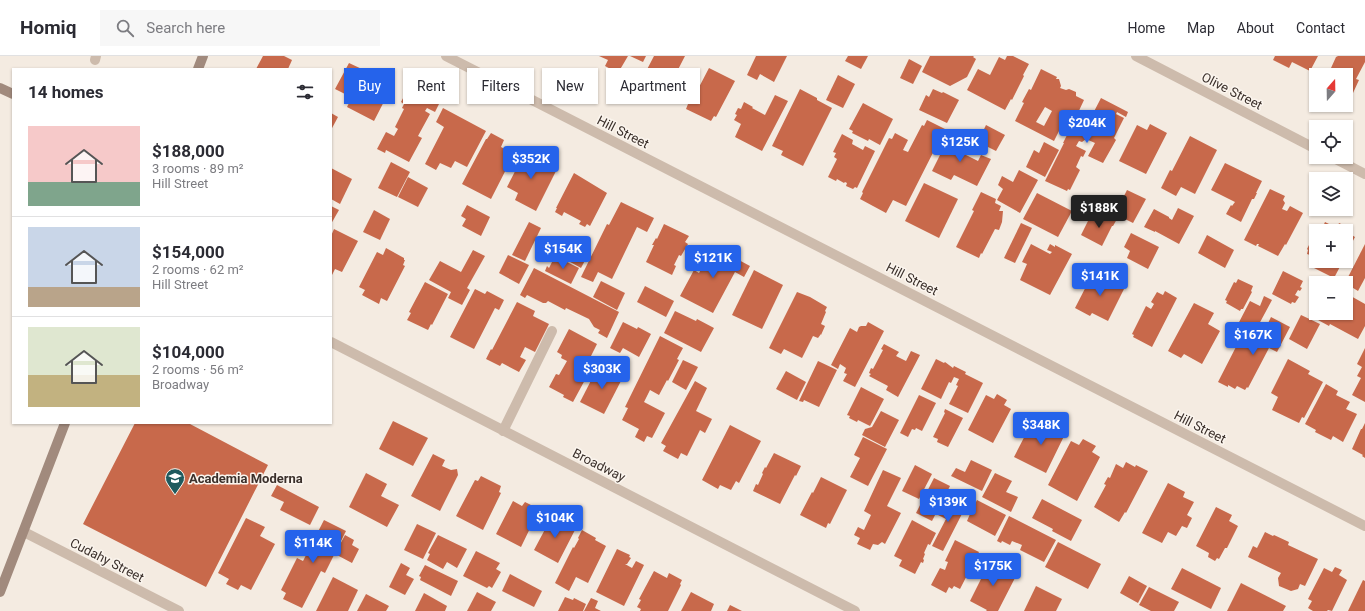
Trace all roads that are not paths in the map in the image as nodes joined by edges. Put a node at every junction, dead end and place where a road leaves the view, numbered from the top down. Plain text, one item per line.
1 (203, 56) edge
2 (446, 56) edge
3 (1136, 56) edge
4 (198, 68) edge
5 (0, 88) edge
6 (12, 94) edge
7 (1309, 145) edge
8 (1346, 164) edge
9 (1365, 174) edge
10 (552, 331) dead end
11 (332, 343) edge
12 (65, 424) edge
13 (503, 431) junction
14 (1365, 526) edge
15 (24, 532) junction
16 (0, 592) edge
17 (179, 611) edge
18 (855, 611) edge

1 - 4 main road
2 - 14 street, Hill Street
3 - 7 street, Olive Street
5 - 6 main road
8 - 9 street
10 - 13 street
11 - 13 street, Broadway
12 - 15 main road
13 - 18 street, Broadway
15 - 16 main road
15 - 17 street, Cudahy Street

